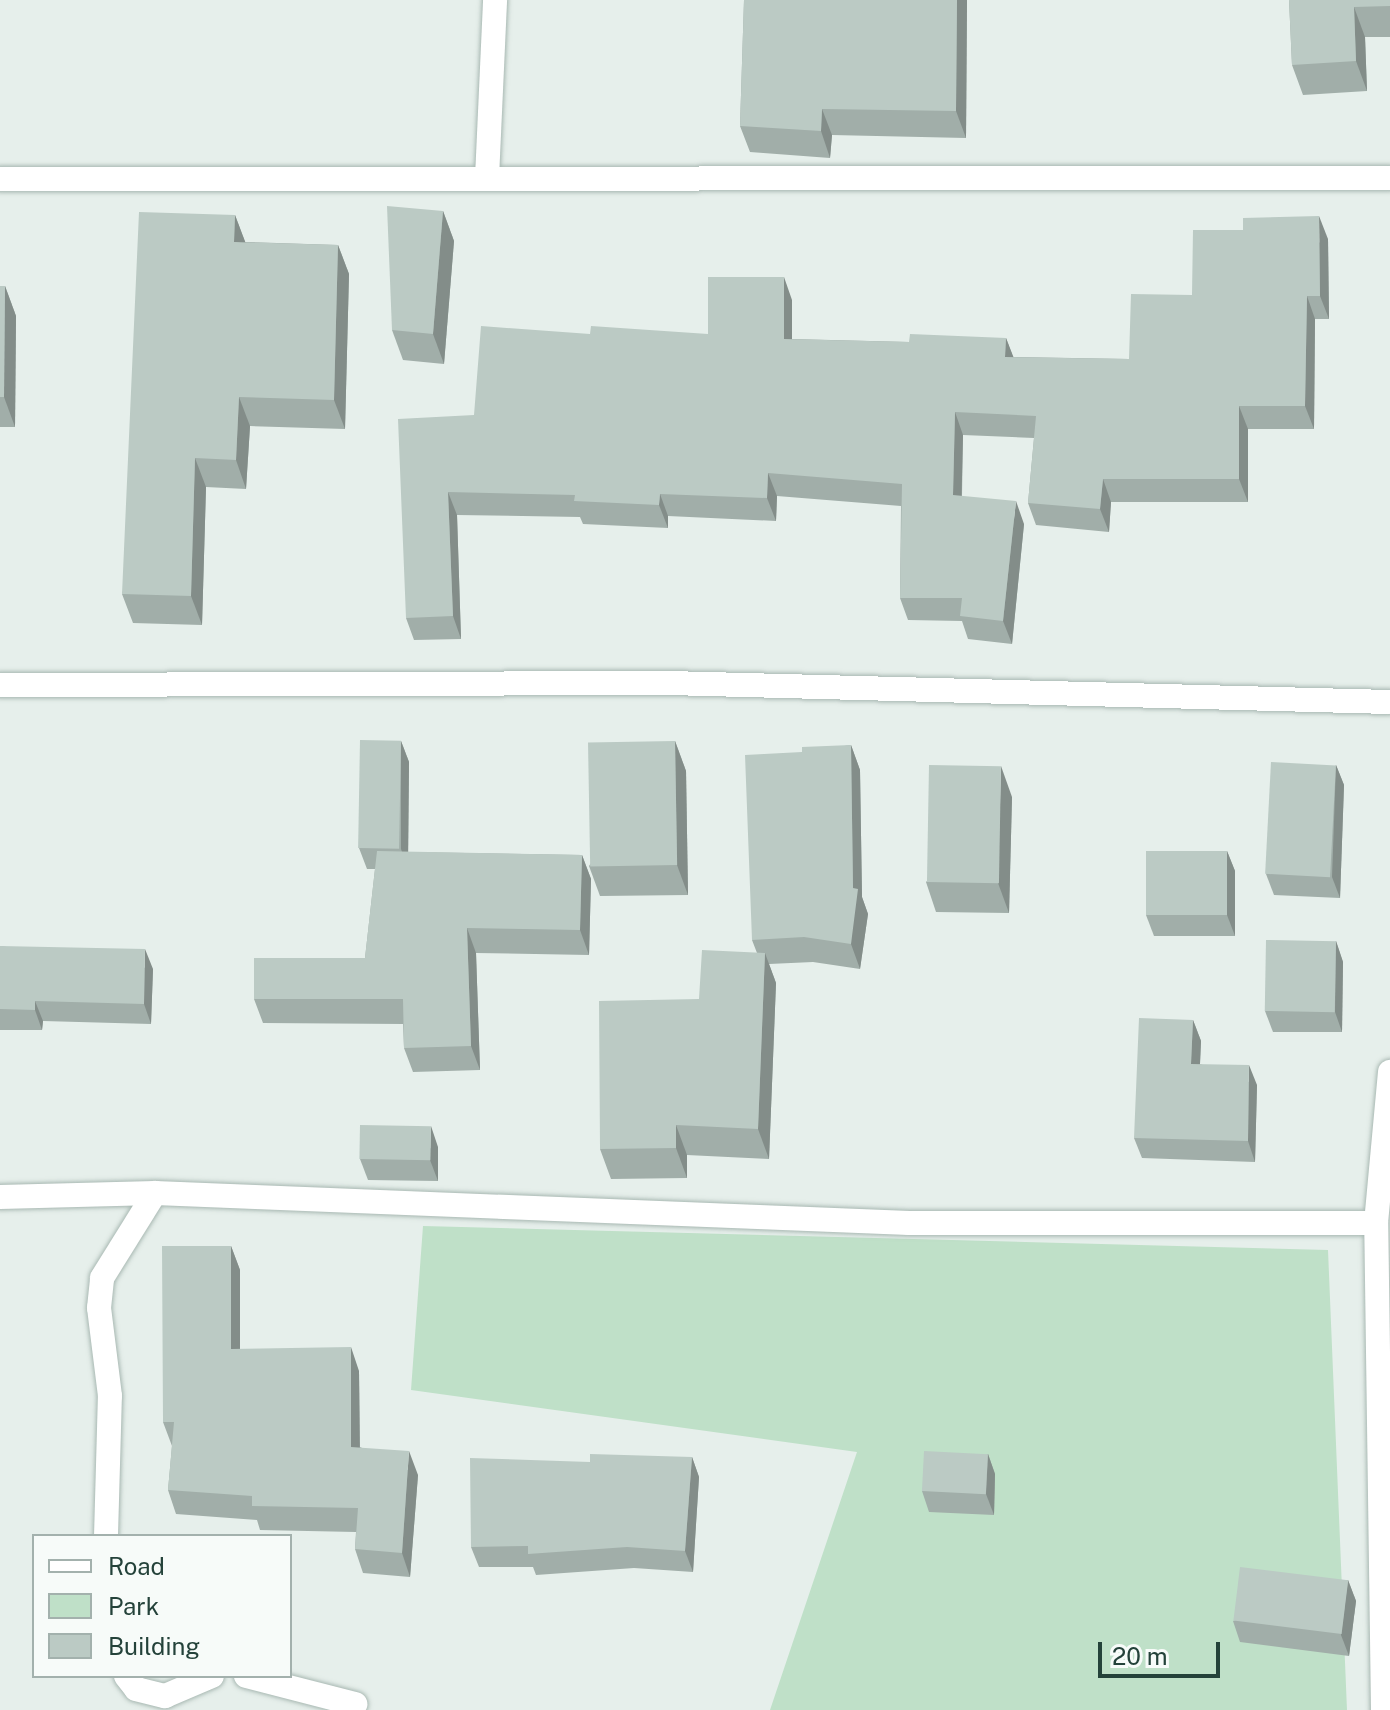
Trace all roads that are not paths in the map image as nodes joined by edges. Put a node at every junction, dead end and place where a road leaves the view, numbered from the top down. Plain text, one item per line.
1 (495, 0) edge
2 (487, 178) junction
3 (1390, 178) edge
4 (0, 179) edge
5 (0, 685) edge
6 (1390, 702) edge
7 (1390, 1072) edge
8 (155, 1193) junction
9 (0, 1197) edge
10 (1376, 1223) junction
11 (106, 1534) edge
12 (128, 1678) edge
13 (207, 1678) edge
14 (254, 1678) edge
15 (355, 1704) dead end
16 (1383, 1710) edge

1 - 2 street
2 - 3 street
2 - 4 street
5 - 6 street
7 - 10 street
8 - 9 street
8 - 10 street
8 - 11 street
10 - 16 street
12 - 13 street
14 - 15 street

